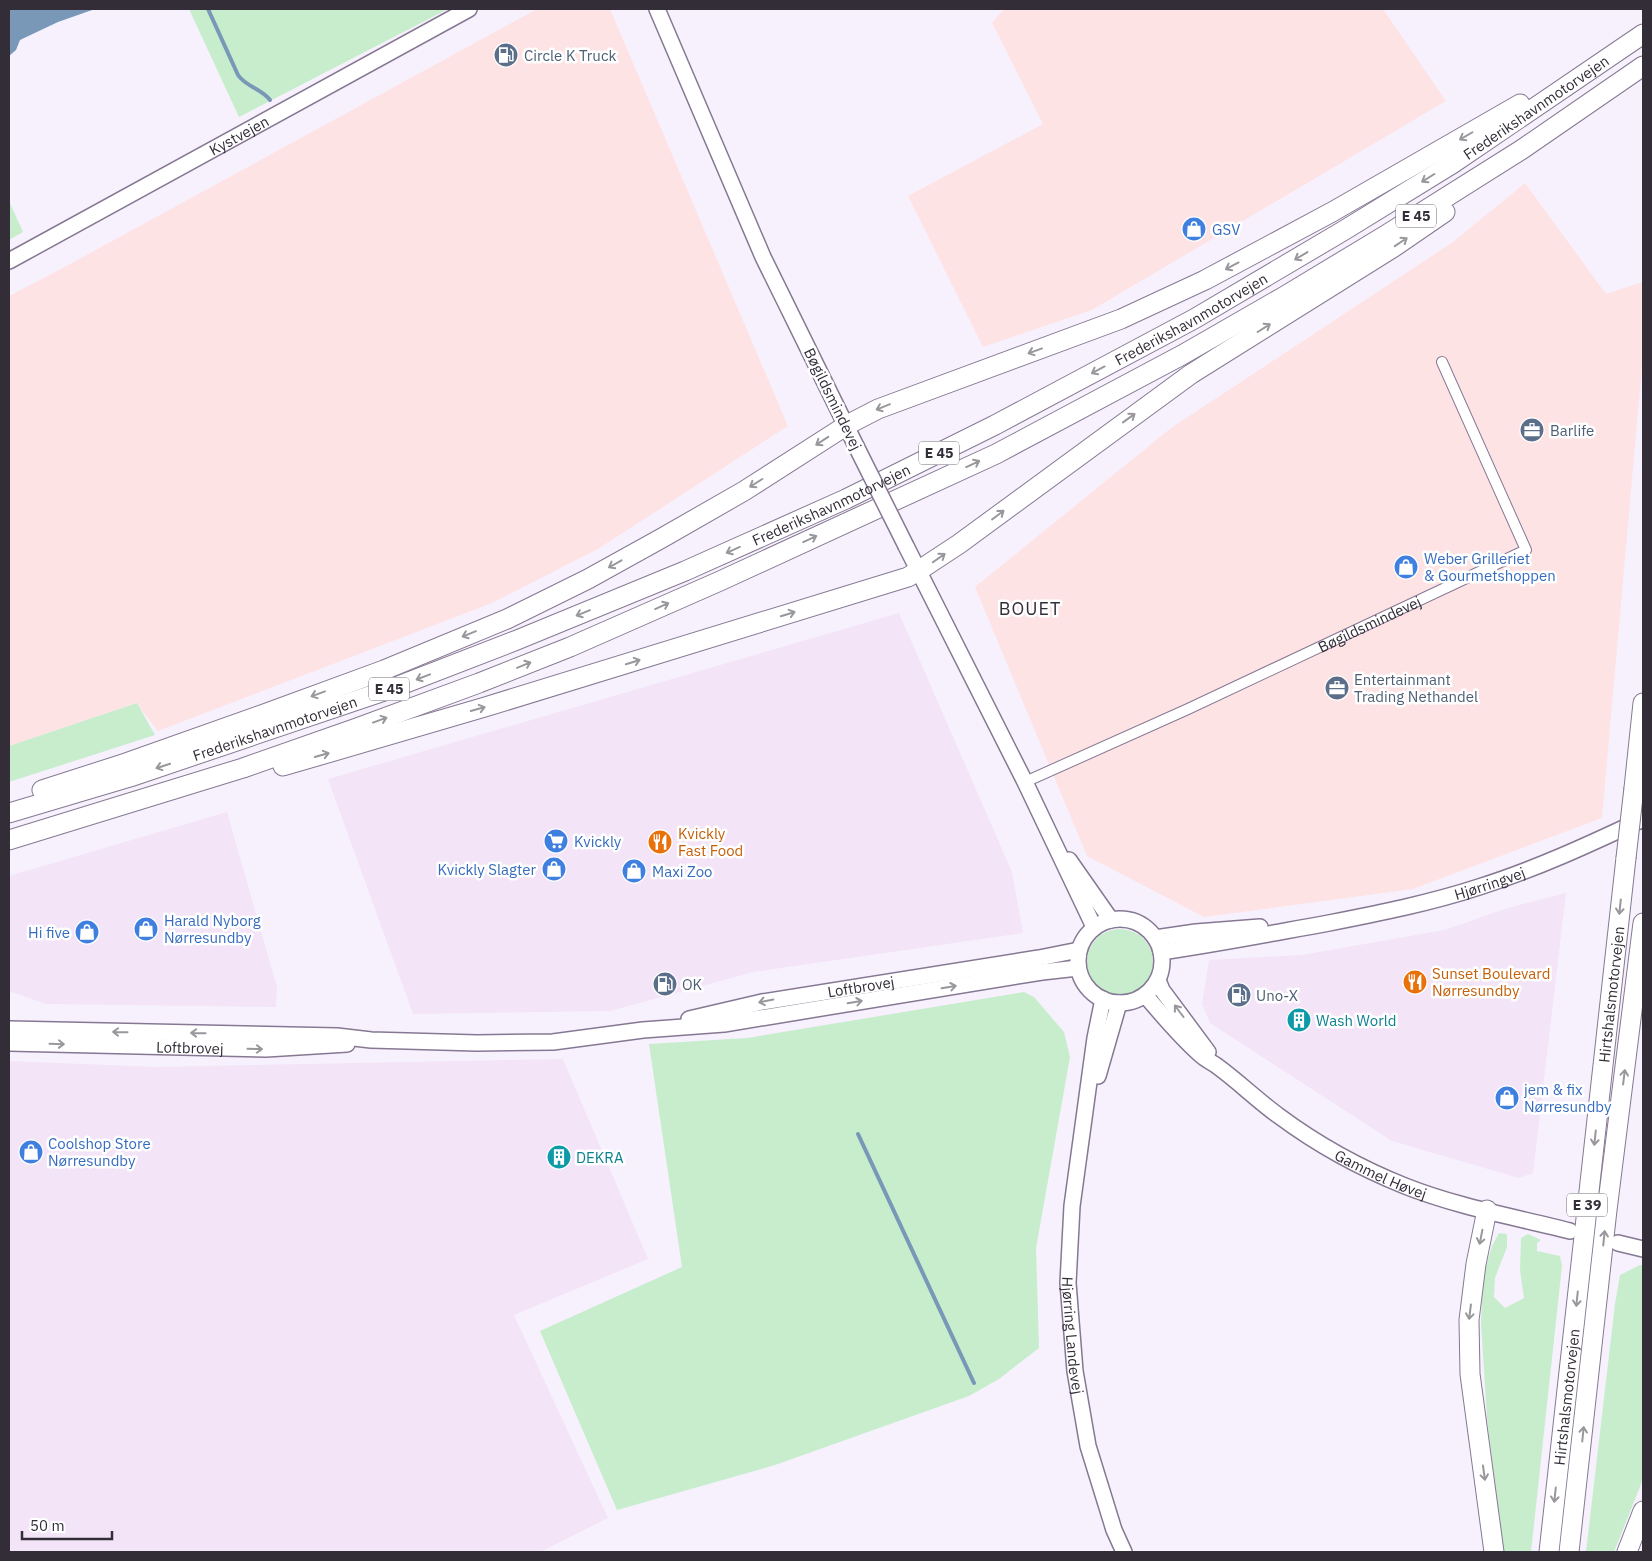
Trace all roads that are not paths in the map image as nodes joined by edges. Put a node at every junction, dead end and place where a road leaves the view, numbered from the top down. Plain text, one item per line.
1 (469, 9) edge
2 (657, 9) edge
3 (1643, 32) edge
4 (1643, 67) edge
5 (9, 261) edge
6 (1442, 362) dead end
7 (847, 425) junction
8 (918, 571) junction
9 (1643, 704) edge
10 (1024, 782) junction
11 (9, 801) edge
12 (9, 813) edge
13 (1643, 819) edge
14 (38, 832) junction
15 (1051, 835) junction
16 (9, 840) edge
17 (1112, 920) junction
18 (1329, 922) junction
19 (1643, 923) edge
20 (1094, 927) junction
21 (1155, 938) junction
22 (1079, 950) junction
23 (1161, 952) junction
24 (1078, 968) junction
25 (1158, 980) junction
26 (1145, 995) junction
27 (1103, 999) junction
28 (1120, 1003) junction
29 (9, 1029) edge
30 (644, 1030) junction
31 (371, 1040) junction
32 (9, 1043) edge
33 (1217, 1066) junction
34 (1086, 1113) junction
35 (1486, 1210) junction
36 (1570, 1231) dead end
37 (1618, 1243) dead end
38 (1643, 1249) edge
39 (1643, 1511) edge
40 (1124, 1552) edge
41 (1494, 1552) edge
42 (1549, 1552) edge
43 (1570, 1552) edge
44 (1627, 1552) edge

1 - 5 main road, Kystvejen
2 - 7 main road, Bøgildsmindevej
3 -> 7 highway
3 -> 12 highway, Frederikshavnmotorvejen / E 45
8 -> 4 highway
14 -> 4 highway, Frederikshavnmotorvejen / E 45
6 - 10 street, Bøgildsmindevej
7 - 8 main road, Bøgildsmindevej, bridge
7 -> 11 highway
8 - 10 main road, Bøgildsmindevej
14 -> 8 highway
9 -> 42 highway, Hirtshalsmotorvejen / E 39, bridge
10 - 15 main road, Bøgildsmindevej
13 - 18 main road, Hjørringvej
14 - 16 highway, Frederikshavnmotorvejen / E 45
15 - 17 main road, Bøgildsmindevej
15 - 20 main road, Bøgildsmindevej
17 - 20 main road
17 - 21 main road
18 - 21 main road, Hjørringvej
18 - 23 main road, Hjørringvej
43 -> 19 highway, Hirtshalsmotorvejen / E 39
20 - 22 main road
21 - 23 main road
22 - 24 main road
22 -> 30 main road, Loftbrovej
23 - 25 main road
24 - 27 main road
30 -> 24 main road, Loftbrovej
25 - 26 main road
33 -> 25 main road, Gammel Høvej
26 - 28 main road
26 - 33 main road, Gammel Høvej
27 - 28 main road
27 - 34 main road, Hjørring Landevej
28 - 34 main road, Hjørring Landevej
31 -> 29 main road, Loftbrovej
30 - 31 main road, Loftbrovej
32 -> 31 main road, Loftbrovej
33 - 35 main road, Gammel Høvej
34 - 40 main road, Hjørring Landevej
35 - 36 main road, Gammel Høvej
35 -> 41 highway
37 - 38 main road
39 - 44 highway

